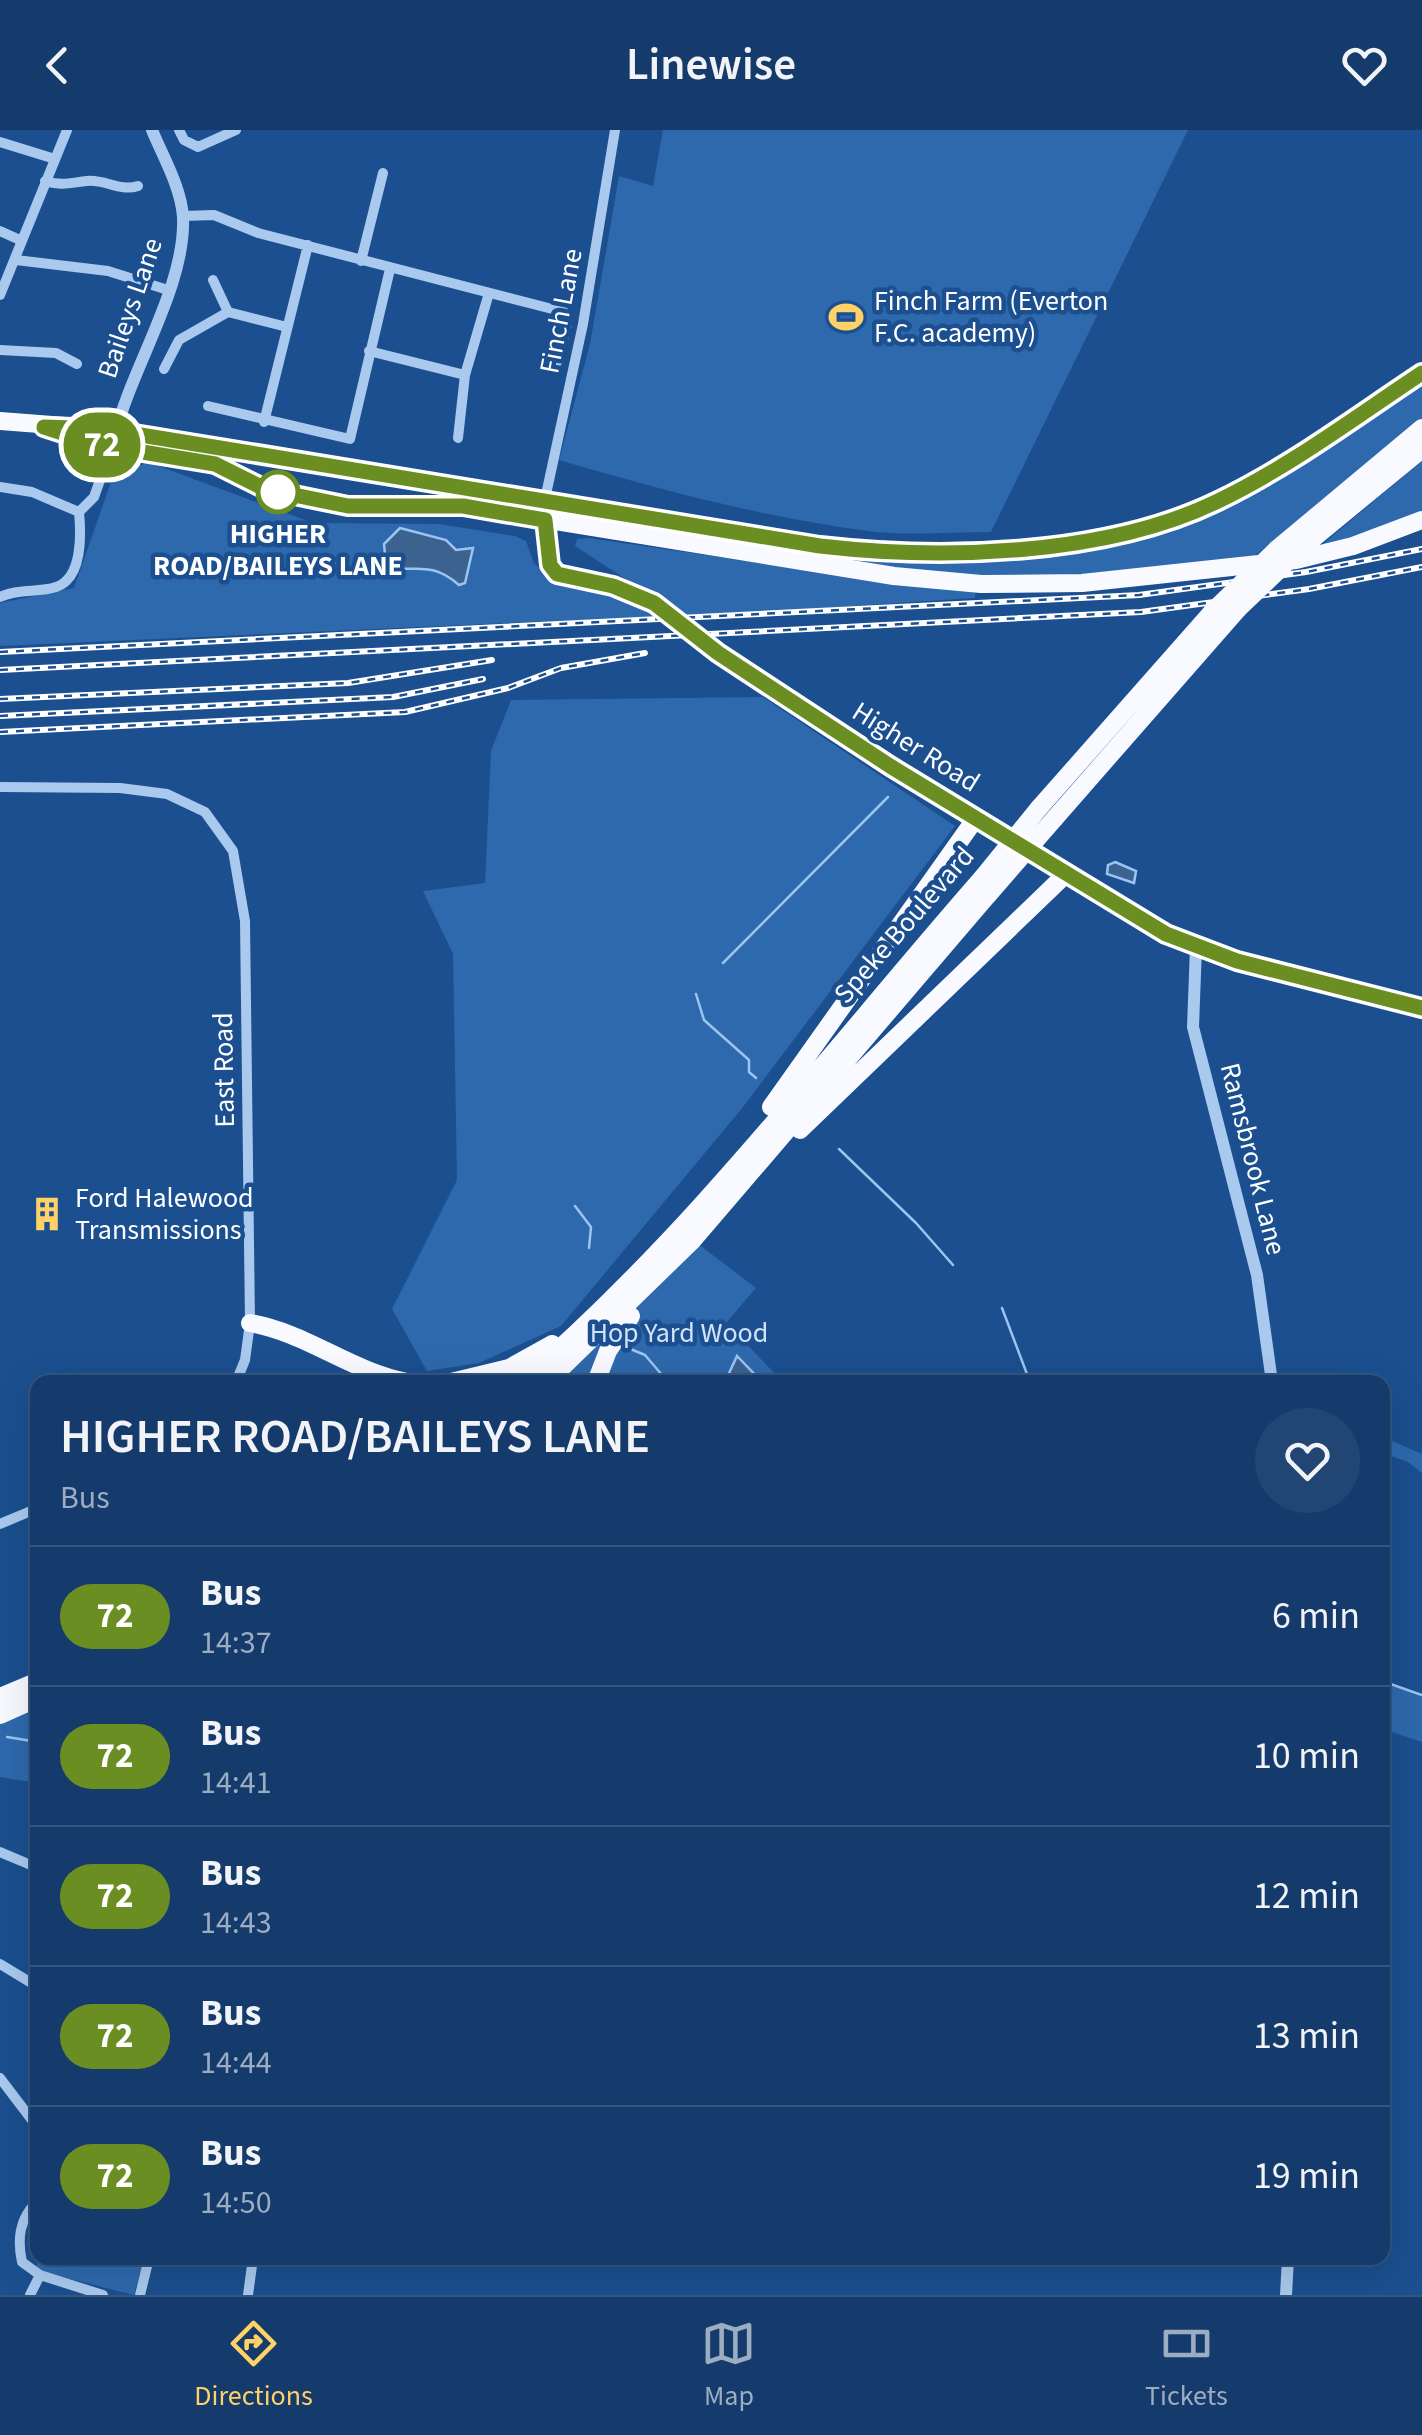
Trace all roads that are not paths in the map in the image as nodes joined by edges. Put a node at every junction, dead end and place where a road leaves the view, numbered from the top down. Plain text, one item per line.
1 (66, 130) edge
2 (152, 130) edge
3 (179, 130) edge
4 (236, 130) edge
5 (615, 130) edge
6 (0, 142) edge
7 (55, 159) junction
8 (384, 173) dead end
9 (45, 181) junction
10 (138, 186) dead end
11 (182, 216) junction
12 (0, 232) edge
13 (20, 240) junction
14 (308, 246) junction
15 (16, 260) junction
16 (361, 260) junction
17 (390, 268) junction
18 (213, 280) dead end
19 (168, 290) junction
20 (489, 292) junction
21 (0, 295) edge
22 (228, 312) junction
23 (287, 328) junction
24 (0, 350) edge
25 (369, 351) junction
26 (557, 362) dead end
27 (77, 364) dead end
28 (164, 369) dead end
29 (1422, 373) edge
30 (465, 375) junction
31 (208, 406) dead end
32 (0, 420) edge
33 (264, 422) junction
34 (1422, 428) edge
35 (458, 438) dead end
36 (114, 439) junction
37 (1422, 448) edge
38 (0, 486) edge
39 (545, 498) junction
40 (79, 512) junction
41 (545, 520) junction
42 (1422, 520) edge
43 (0, 596) edge
44 (0, 788) edge
45 (1047, 813) junction
46 (976, 818) junction
47 (1066, 874) junction
48 (986, 886) junction
49 (1196, 947) junction
50 (1422, 1008) edge
51 (720, 1182) junction
52 (723, 1205) junction
53 (676, 1233) junction
54 (660, 1275) junction
55 (250, 1322) junction
56 (239, 1375) edge
57 (382, 1375) edge
58 (480, 1375) edge
59 (530, 1375) edge
60 (555, 1375) edge
61 (599, 1375) edge
62 (1271, 1375) edge
63 (30, 1511) edge
64 (0, 1524) edge
65 (30, 1684) edge
66 (0, 1697) edge
67 (30, 1702) edge
68 (0, 1715) edge
69 (0, 1852) edge
70 (30, 1865) edge
71 (0, 1964) edge
72 (30, 1982) edge
73 (0, 2078) edge
74 (30, 2117) edge
75 (30, 2208) edge
76 (147, 2265) edge
77 (252, 2265) edge
78 (1288, 2265) edge
79 (40, 2274) junction
80 (30, 2295) edge
81 (102, 2295) edge
82 (140, 2295) edge
83 (248, 2295) edge
84 (1286, 2295) edge

1 - 7 street
2 - 11 street, Baileys Lane
3 - 4 street
5 - 39 street, Finch Lane
6 - 7 street
7 - 9 street
8 - 16 street
9 - 10 street
9 - 13 street
11 - 14 street
11 - 19 street, Baileys Lane
12 - 13 street
13 - 15 street
14 - 16 street
14 - 23 street
15 - 19 street
15 - 21 street
16 - 17 street
17 - 20 street
17 - 25 street
18 - 22 street
19 - 36 street, Baileys Lane
20 - 26 street
20 - 30 street
22 - 23 street
22 - 28 street
23 - 33 street
24 - 27 street
25 - 30 street
25 - 33 street
29 - 39 highway
30 - 35 street
31 - 33 street
32 - 36 highway
34 - 45 highway, Speke Boulevard, bridge
36 - 39 highway
36 - 40 street
36 - 41 highway
37 - 45 highway, Speke Boulevard, bridge
38 - 40 street
39 - 41 street, Higher Road
40 - 43 street
41 - 42 highway
41 - 46 street, Higher Road, bridge
44 - 55 street, East Road
45 - 48 highway, Speke Boulevard, bridge
46 - 47 street, Higher Road
46 - 51 highway
47 - 49 street, Higher Road
47 - 52 highway
48 - 51 highway, Speke Boulevard
48 - 52 highway, Speke Boulevard
49 - 50 street, Higher Road
49 - 62 street, Ramsbrook Lane
51 - 53 highway, Speke Boulevard
52 - 54 highway, Speke Boulevard
53 - 58 highway
53 - 59 highway, Speke Boulevard
54 - 60 highway, Speke Boulevard
54 - 61 highway
55 - 56 street, East Road
55 - 57 highway
63 - 64 street
65 - 66 highway
67 - 68 highway
69 - 70 street
71 - 72 street
73 - 74 street
75 - 79 street
76 - 82 street
77 - 83 street
78 - 84 street
79 - 80 street
79 - 81 street

